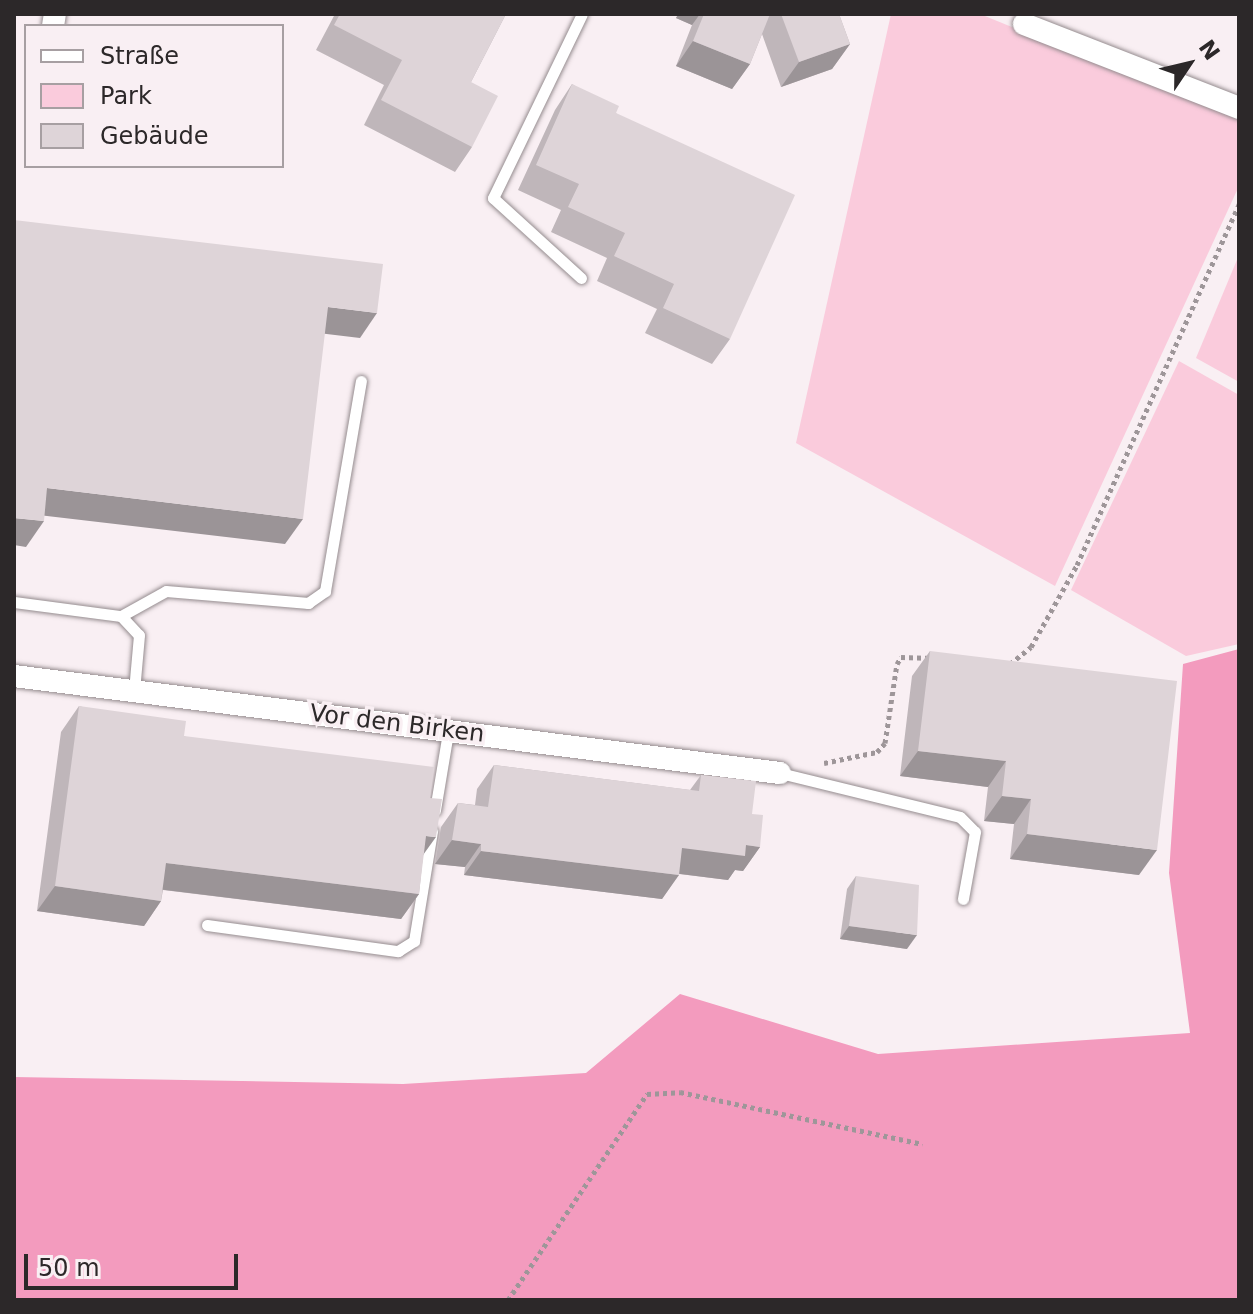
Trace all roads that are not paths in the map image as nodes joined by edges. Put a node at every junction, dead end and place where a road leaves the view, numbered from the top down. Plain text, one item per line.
1 (582, 14) edge
2 (1024, 24) dead end
3 (1239, 108) edge
4 (581, 278) dead end
5 (361, 381) dead end
6 (14, 602) edge
7 (121, 616) junction
8 (14, 676) edge
9 (134, 691) junction
10 (448, 732) junction
11 (780, 773) joint
12 (963, 899) dead end
13 (207, 925) dead end

1 - 4 lane
2 - 3 street
5 - 7 lane
6 - 7 lane
7 - 9 lane
8 - 9 street, Vor den Birken
9 - 10 street, Vor den Birken
10 - 11 street, Vor den Birken
10 - 13 lane
11 - 12 lane

